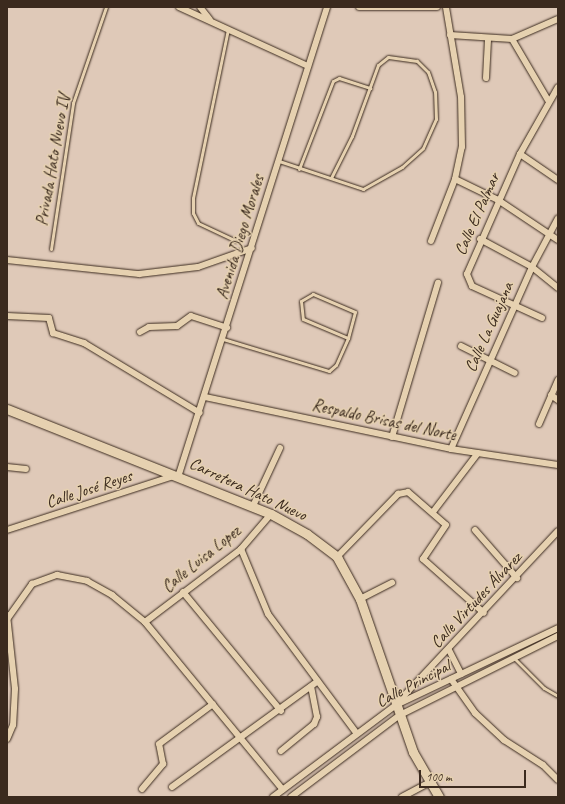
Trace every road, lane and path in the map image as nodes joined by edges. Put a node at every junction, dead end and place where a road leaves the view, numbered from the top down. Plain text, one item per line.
1 (106, 7) edge
2 (179, 7) edge
3 (200, 7) edge
4 (327, 7) edge
5 (359, 7) edge
6 (437, 7) edge
7 (446, 7) edge
8 (558, 19) edge
9 (212, 22) junction
10 (228, 30) junction
11 (450, 35) junction
12 (488, 39) junction
13 (512, 39) junction
14 (308, 66) junction
15 (486, 78) dead end
16 (558, 87) edge
17 (370, 88) junction
18 (548, 100) junction
19 (520, 154) junction
20 (279, 161) junction
21 (299, 169) junction
22 (331, 178) junction
23 (455, 179) junction
24 (558, 180) edge
25 (498, 200) junction
26 (558, 218) edge
27 (549, 235) junction
28 (480, 239) junction
29 (558, 240) edge
30 (236, 241) dead end
31 (431, 242) dead end
32 (252, 248) junction
33 (51, 249) dead end
34 (7, 260) edge
35 (532, 266) junction
36 (438, 283) dead end
37 (558, 288) edge
38 (514, 305) junction
39 (7, 316) edge
40 (542, 318) dead end
41 (227, 328) junction
42 (140, 332) dead end
43 (348, 338) junction
44 (223, 340) junction
45 (462, 346) dead end
46 (490, 360) junction
47 (515, 373) dead end
48 (558, 380) edge
49 (551, 395) junction
50 (205, 397) junction
51 (558, 400) edge
52 (7, 409) edge
53 (200, 413) junction
54 (539, 424) dead end
55 (392, 437) junction
56 (280, 448) dead end
57 (451, 449) junction
58 (478, 453) junction
59 (558, 465) edge
60 (7, 467) edge
61 (26, 469) dead end
62 (179, 474) junction
63 (253, 506) junction
64 (433, 512) junction
65 (272, 514) junction
66 (7, 530) edge
67 (475, 530) dead end
68 (558, 530) edge
69 (241, 549) junction
70 (337, 557) junction
71 (517, 578) junction
72 (392, 583) dead end
73 (183, 592) junction
74 (360, 599) junction
75 (484, 613) junction
76 (8, 617) edge
77 (145, 622) junction
78 (558, 628) edge
79 (558, 636) edge
80 (449, 650) junction
81 (514, 658) junction
82 (460, 674) junction
83 (451, 679) junction
84 (318, 681) junction
85 (311, 687) junction
86 (457, 687) junction
87 (558, 696) edge
88 (213, 704) junction
89 (396, 705) junction
90 (281, 711) junction
91 (400, 715) junction
92 (357, 734) junction
93 (7, 739) edge
94 (241, 739) junction
95 (281, 751) dead end
96 (558, 780) edge
97 (430, 782) junction
98 (172, 787) dead end
99 (142, 789) dead end
100 (283, 790) junction
101 (273, 797) edge
102 (291, 797) edge
103 (402, 797) edge
104 (439, 797) edge

1 - 33 lane, Privada Hato Nuevo IV
2 - 9 street
3 - 9 street
4 - 14 street, Avenida Diego Morales
5 - 6 street
7 - 11 street
8 - 13 street
9 - 10 street
10 - 14 street
10 - 30 lane
11 - 12 street
11 - 23 street
12 - 13 street
12 - 15 street
13 - 18 street
14 - 20 street, Avenida Diego Morales
16 - 18 street, Calle El Palmar
17 - 21 lane
17 - 22 lane
17 - 22 lane
18 - 19 street, Calle El Palmar
19 - 24 street
19 - 25 street, Calle El Palmar
20 - 21 lane
20 - 32 street, Avenida Diego Morales
21 - 22 lane
23 - 25 street
23 - 31 street
25 - 27 street
25 - 28 street, Calle El Palmar
26 - 27 street, Calle La Guajana
27 - 29 street
27 - 35 street, Calle La Guajana
28 - 35 street
28 - 38 street, Calle El Palmar
32 - 34 street
32 - 41 street, Avenida Diego Morales
35 - 37 street
35 - 38 street, Calle La Guajana
36 - 55 street
38 - 40 street, Calle El Palmar
38 - 46 street, Calle La Guajana
39 - 53 street
41 - 42 street
41 - 44 street, Avenida Diego Morales
43 - 43 lane
43 - 44 lane
44 - 50 street, Avenida Diego Morales
45 - 46 street
46 - 47 street
46 - 57 street, Calle La Guajana
48 - 49 street
49 - 51 street
49 - 54 street
50 - 53 street, Avenida Diego Morales
50 - 55 street, Respaldo Brisas del Norte
52 - 62 main road, Carretera Hato Nuevo
53 - 62 street, Avenida Diego Morales
55 - 57 street, Respaldo Brisas del Norte
56 - 63 street
57 - 58 street, Respaldo Brisas del Norte
58 - 59 street, Respaldo Brisas del Norte
58 - 64 street
60 - 61 street
62 - 63 main road, Carretera Hato Nuevo
62 - 66 street, Calle José Reyes
63 - 65 main road, Carretera Hato Nuevo
64 - 70 street
64 - 75 street
65 - 69 street, Calle Luisa Lopez
65 - 70 main road, Carretera Hato Nuevo
67 - 71 street
68 - 71 street, Calle Virtudes Álvarez
69 - 73 street, Calle Luisa Lopez
69 - 84 street
70 - 74 main road, Carretera Hato Nuevo
71 - 75 street, Calle Virtudes Álvarez
72 - 74 street
73 - 77 street, Calle Luisa Lopez
73 - 90 street
74 - 89 main road, Carretera Hato Nuevo
75 - 80 street, Calle Virtudes Álvarez
76 - 77 street
76 - 93 street
77 - 88 street
78 - 82 street, Calle Principal
79 - 81 street, Calle Principal
80 - 82 street
80 - 89 street, Calle Virtudes Álvarez
81 - 86 street, Calle Principal
81 - 87 lane
82 - 83 street, Calle Principal
83 - 86 street
83 - 89 street, Calle Principal
84 - 85 street
84 - 92 street
85 - 90 street
85 - 95 street
86 - 91 street, Calle Principal
86 - 96 street
88 - 94 street
88 - 99 street
89 - 91 main road, Carretera Hato Nuevo
89 - 92 street, Calle Principal
90 - 94 street
91 - 97 main road, Carretera Hato Nuevo
91 - 102 street, Calle Principal
92 - 100 street, Calle Principal
94 - 98 street
94 - 100 street
97 - 103 street
97 - 104 main road, Carretera Hato Nuevo
100 - 101 street, Calle Principal

